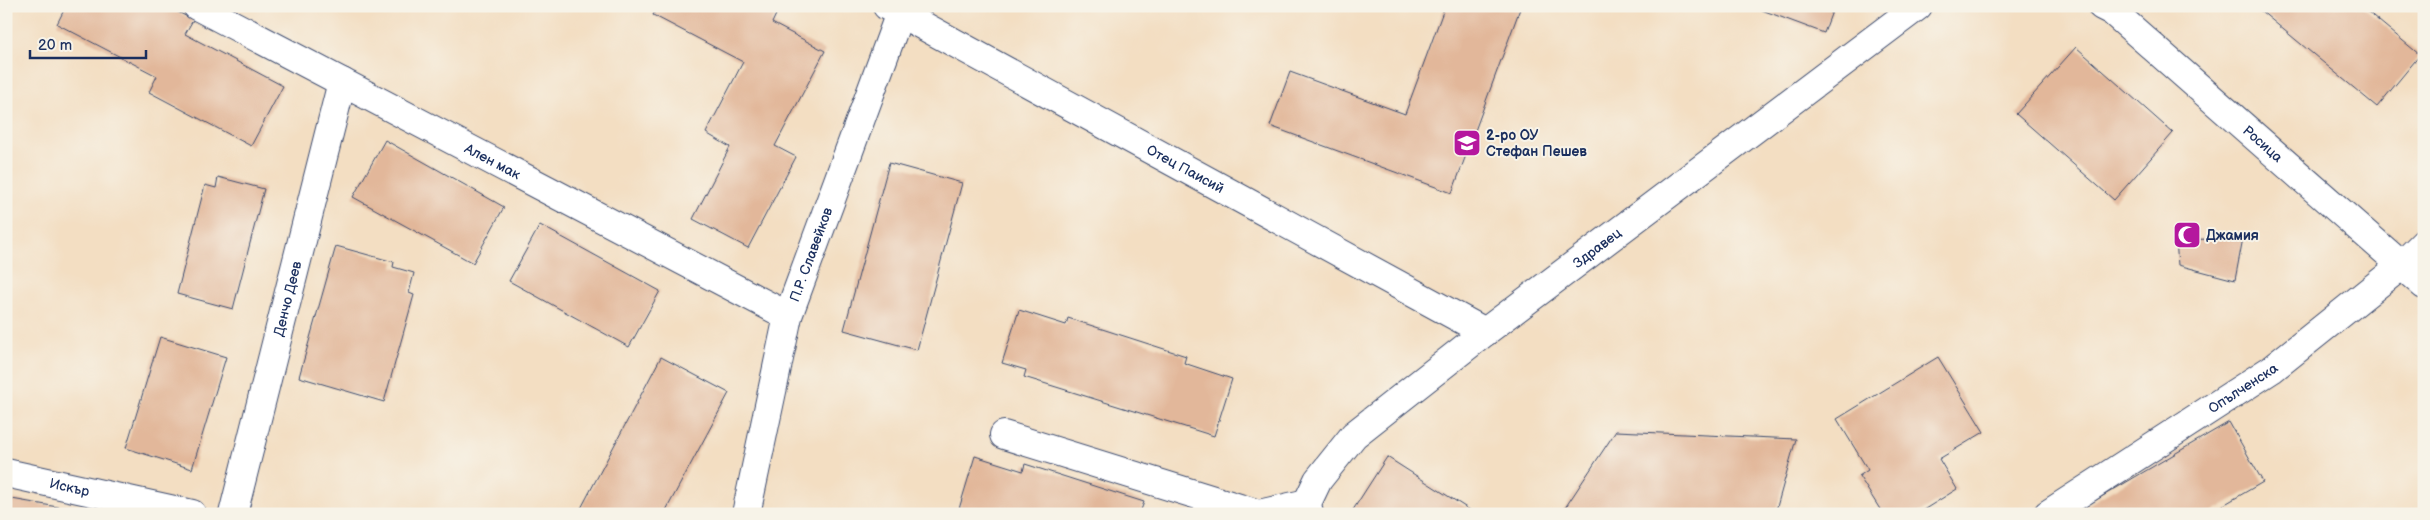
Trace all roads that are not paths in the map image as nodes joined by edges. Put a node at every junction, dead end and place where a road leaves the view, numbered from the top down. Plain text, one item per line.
1 (197, 6) edge
2 (1918, 6) edge
3 (2109, 8) edge
4 (897, 9) edge
5 (342, 82) junction
6 (2424, 242) edge
7 (2402, 265) junction
8 (2424, 285) edge
9 (788, 316) junction
10 (1485, 332) junction
11 (1004, 435) dead end
12 (6, 474) edge
13 (1308, 508) edge
14 (192, 514) edge
15 (233, 514) edge
16 (746, 514) edge
17 (1259, 514) edge
18 (2048, 514) edge

1 - 5 street, Ален мак
2 - 10 street, Здравец
3 - 7 street, Росица
4 - 9 street, П.Р. Славейков
4 - 10 street, Отец Паисий
5 - 9 street, Ален мак
5 - 15 street, Денчо Деев
6 - 7 street, Опълченска
7 - 8 street, Росица
7 - 18 street, Опълченска
9 - 16 street, П.Р. Славейков
10 - 13 street, Здравец
11 - 17 street
12 - 14 street, Искър
13 - 17 street

